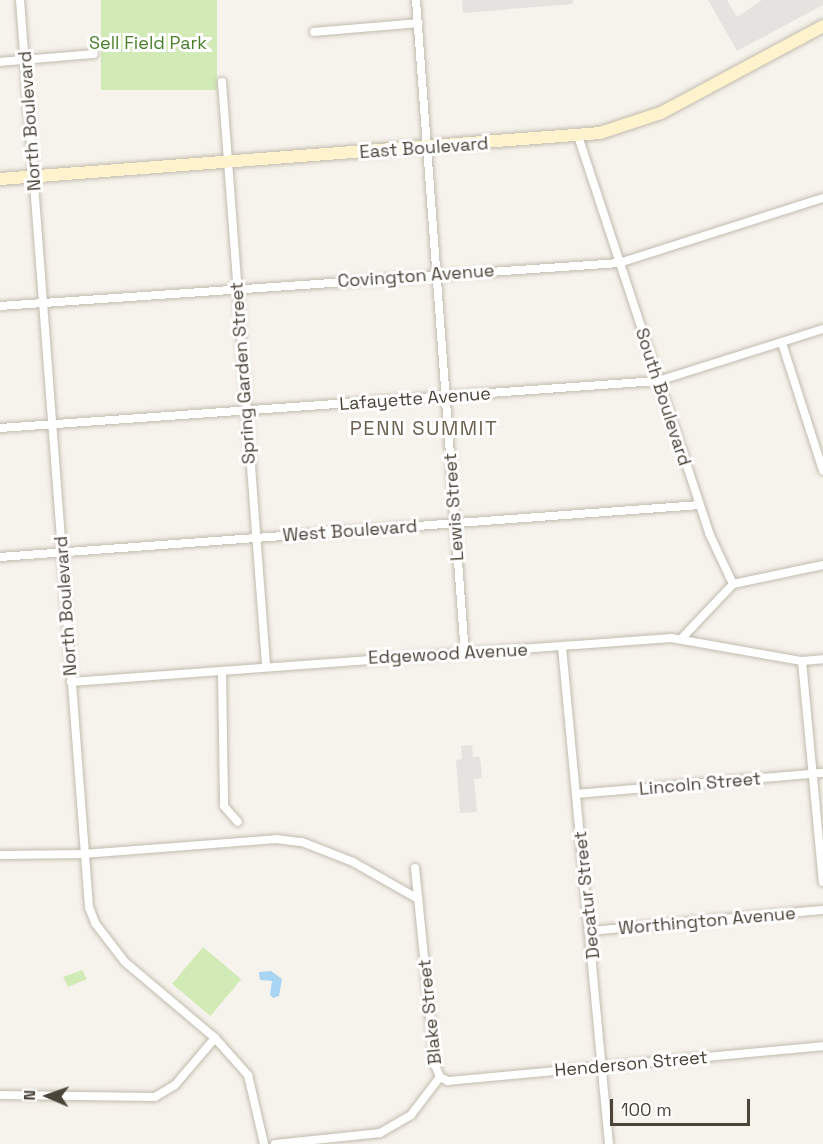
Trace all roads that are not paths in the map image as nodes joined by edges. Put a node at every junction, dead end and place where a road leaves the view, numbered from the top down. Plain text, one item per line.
1 (20, 0) edge
2 (416, 0) edge
3 (419, 23) junction
4 (823, 26) edge
5 (314, 32) dead end
6 (94, 54) dead end
7 (25, 60) junction
8 (0, 62) edge
9 (222, 82) dead end
10 (578, 136) junction
11 (428, 148) junction
12 (228, 161) junction
13 (34, 176) junction
14 (0, 179) edge
15 (823, 198) edge
16 (619, 263) junction
17 (437, 275) junction
18 (237, 290) junction
19 (44, 303) junction
20 (0, 306) edge
21 (823, 329) edge
22 (782, 343) junction
23 (658, 381) junction
24 (446, 397) junction
25 (246, 411) junction
26 (54, 424) junction
27 (0, 428) edge
28 (821, 456) edge
29 (823, 471) edge
30 (699, 505) junction
31 (455, 523) junction
32 (256, 537) junction
33 (62, 553) junction
34 (0, 557) edge
35 (823, 565) edge
36 (733, 584) junction
37 (682, 638) junction
38 (562, 647) junction
39 (465, 654) junction
40 (823, 659) edge
41 (802, 660) junction
42 (266, 665) junction
43 (222, 672) junction
44 (71, 682) junction
45 (823, 773) edge
46 (813, 774) junction
47 (577, 794) junction
48 (238, 822) dead end
49 (83, 854) junction
50 (0, 855) edge
51 (415, 868) dead end
52 (823, 882) edge
53 (418, 899) junction
54 (823, 910) edge
55 (590, 932) junction
56 (214, 1038) junction
57 (823, 1046) edge
58 (603, 1068) junction
59 (440, 1077) junction
60 (0, 1095) edge
61 (264, 1144) edge
62 (275, 1144) edge
63 (609, 1144) edge

1 - 7 street, North Boulevard
2 - 3 street, Lewis Street
3 - 5 street
3 - 11 street, Lewis Street
4 - 10 street, East Boulevard
6 - 7 street
7 - 8 street
7 - 13 street, North Boulevard
9 - 12 street, Spring Garden Street
10 - 11 street, East Boulevard
10 - 16 street, South Boulevard
11 - 12 street, East Boulevard
11 - 17 street, Lewis Street
12 - 13 street, East Boulevard
12 - 18 street, Spring Garden Street
13 - 14 street, East Boulevard
13 - 19 street, North Boulevard
15 - 16 street, Covington Avenue
16 - 17 street, Covington Avenue
16 - 23 street, South Boulevard
17 - 18 street, Covington Avenue
17 - 24 street, Lewis Street
18 - 19 street, Covington Avenue
18 - 25 street, Spring Garden Street
19 - 20 street, Covington Avenue
19 - 26 street, North Boulevard
21 - 22 street, Lafayette Avenue
22 - 23 street, Lafayette Avenue
22 - 28 street
23 - 24 street, Lafayette Avenue
23 - 30 street, South Boulevard
24 - 25 street, Lafayette Avenue
24 - 31 street, Lewis Street
25 - 26 street, Lafayette Avenue
25 - 32 street, Spring Garden Street
26 - 27 street, Lafayette Avenue
26 - 33 street, North Boulevard
28 - 29 street
30 - 31 street, West Boulevard
30 - 36 street, South Boulevard
31 - 32 street, West Boulevard
31 - 39 street, Lewis Street
32 - 33 street, West Boulevard
32 - 42 street, Spring Garden Street
33 - 34 street, West Boulevard
33 - 44 street, North Boulevard
35 - 36 street
36 - 37 street
37 - 38 street, Edgewood Avenue
37 - 41 street, Edgewood Avenue
38 - 39 street, Edgewood Avenue
38 - 47 street, Decatur Street
39 - 42 street, Edgewood Avenue
40 - 41 street, Edgewood Avenue
41 - 46 street
42 - 43 street, Edgewood Avenue
43 - 44 street, Edgewood Avenue
43 - 48 street
44 - 49 street, North Boulevard
45 - 46 street, Lincoln Street
46 - 47 street, Lincoln Street
46 - 52 street
47 - 55 street, Decatur Street
49 - 50 street
49 - 53 street
49 - 56 street, North Boulevard
51 - 53 street, Blake Street
53 - 59 street, Blake Street
54 - 55 street, Worthington Avenue
55 - 58 street, Decatur Street
56 - 60 street
56 - 61 street, North Boulevard
57 - 58 street, Henderson Street
58 - 59 street, Henderson Street
58 - 63 street, Decatur Street
59 - 62 street, Blake Street

